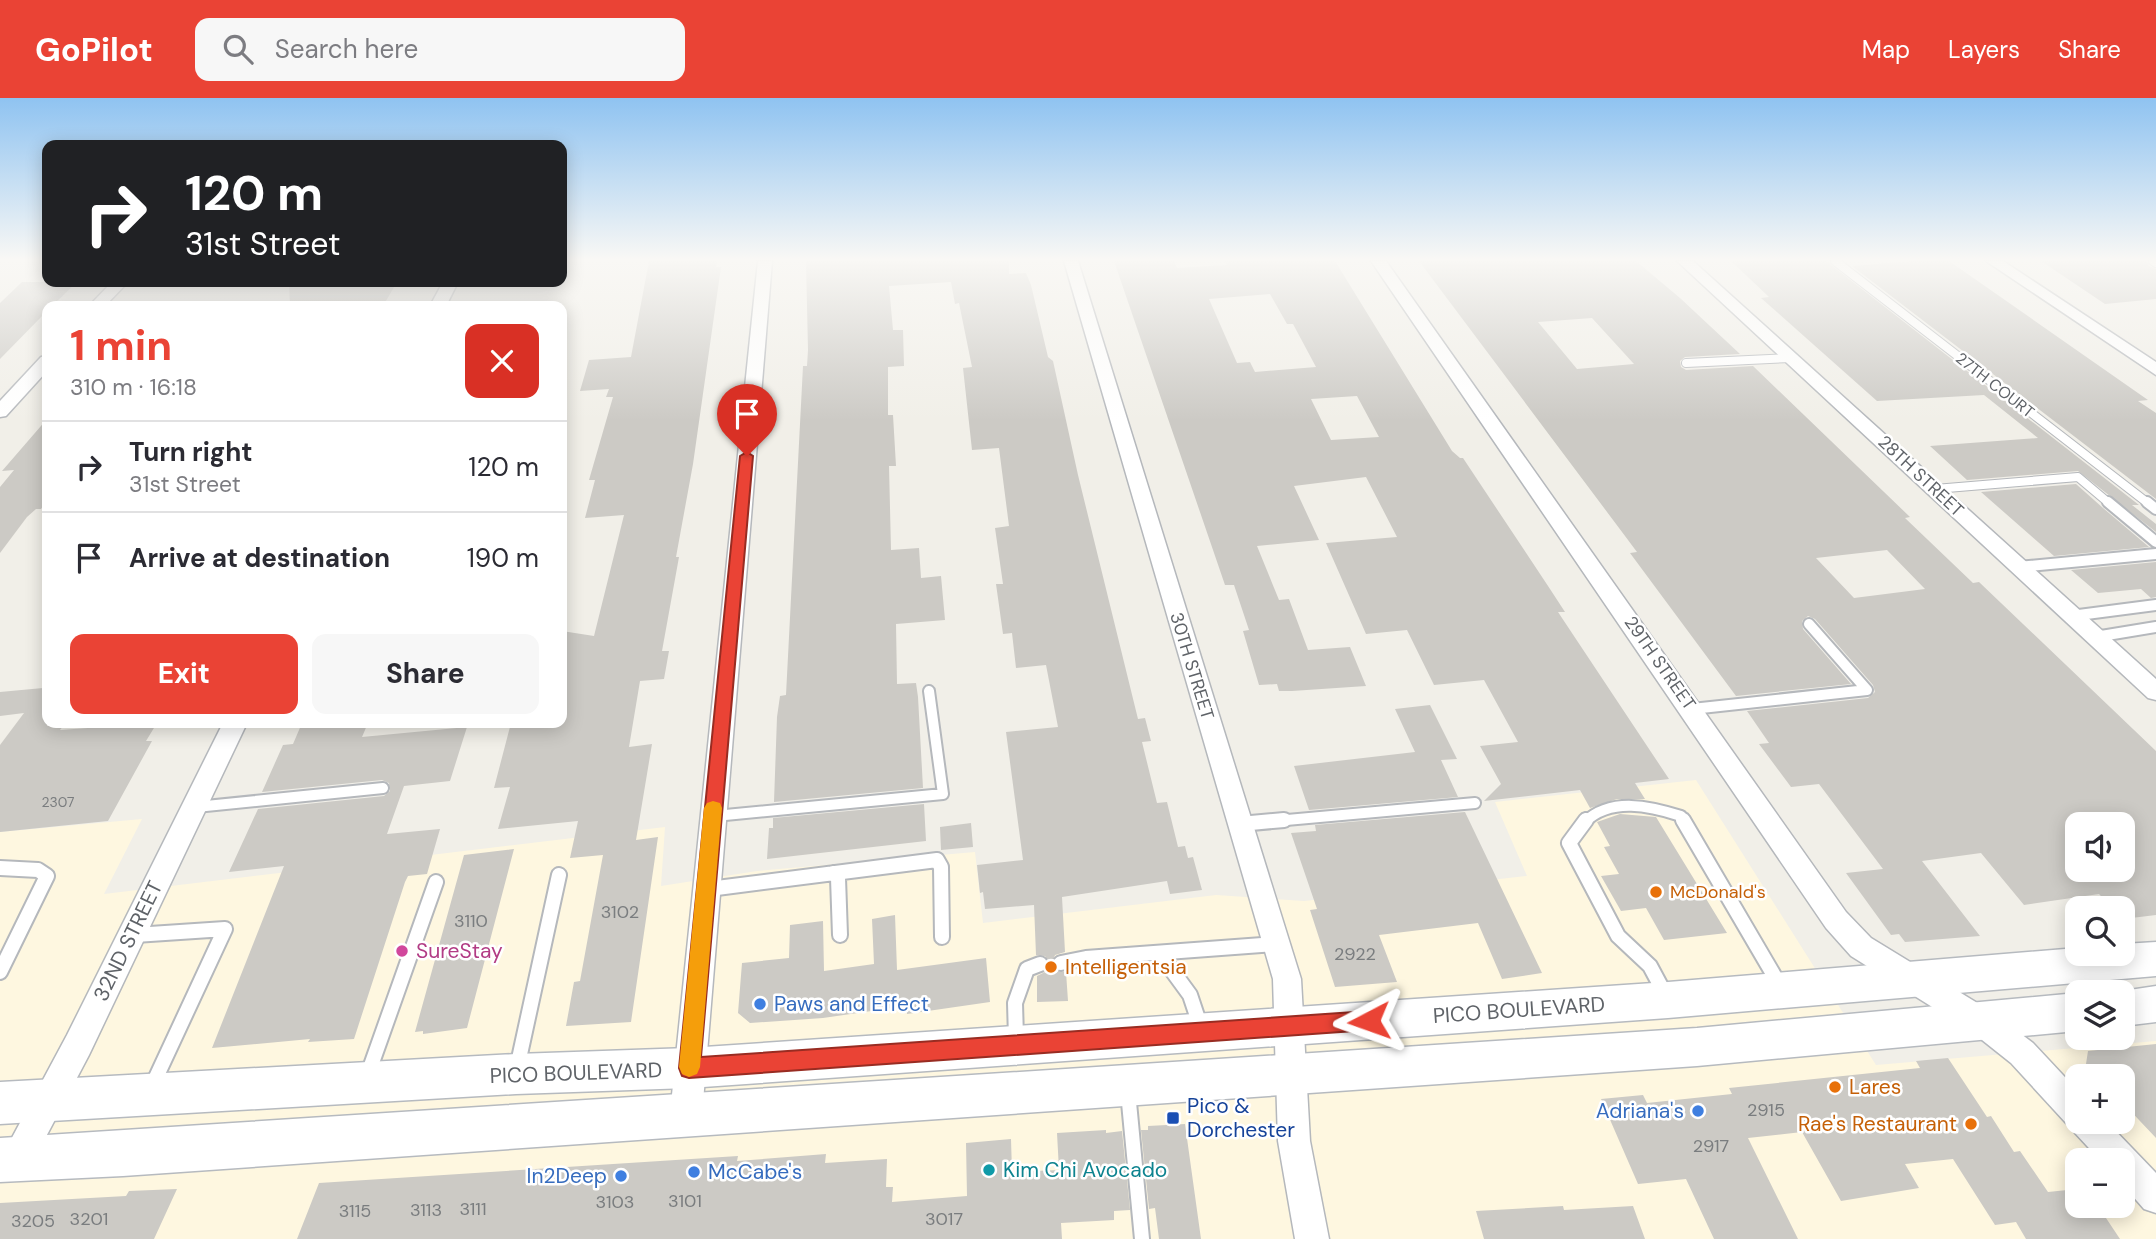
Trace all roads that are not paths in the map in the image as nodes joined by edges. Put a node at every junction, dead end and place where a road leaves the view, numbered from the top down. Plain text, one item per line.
1 (760, 314) edge
2 (1087, 314) edge
3 (1415, 314) edge
4 (1742, 314) edge
5 (1904, 314) edge
6 (2073, 314) edge
7 (1790, 358) junction
8 (1686, 363) dead end
9 (42, 366) edge
10 (2156, 370) edge
11 (0, 412) edge
12 (1935, 489) junction
13 (2156, 509) edge
14 (2156, 542) edge
15 (2156, 554) edge
16 (2018, 567) junction
17 (2156, 605) edge
18 (2071, 615) junction
19 (1809, 624) dead end
20 (2156, 627) edge
21 (2095, 637) junction
22 (929, 691) dead end
23 (2156, 692) edge
24 (1692, 709) junction
25 (232, 728) edge
26 (383, 788) dead end
27 (1475, 803) dead end
28 (193, 808) junction
29 (713, 817) junction
30 (1240, 824) junction
31 (0, 868) edge
32 (833, 873) junction
33 (559, 875) dead end
34 (436, 881) dead end
35 (706, 889) junction
36 (131, 935) junction
37 (840, 935) dead end
38 (942, 937) dead end
39 (1276, 944) junction
40 (1160, 954) junction
41 (2156, 959) edge
42 (1061, 963) dead end
43 (1040, 964) dead end
44 (0, 972) edge
45 (1915, 979) junction
46 (1783, 991) junction
47 (1668, 1000) junction
48 (2156, 1004) edge
49 (2135, 1007) edge
50 (2065, 1013) edge
51 (1982, 1022) junction
52 (1287, 1026) junction
53 (1201, 1031) junction
54 (1016, 1045) junction
55 (689, 1068) junction
56 (516, 1074) junction
57 (1289, 1074) junction
58 (365, 1083) junction
59 (1127, 1086) junction
60 (148, 1096) junction
61 (2065, 1099) edge
62 (48, 1101) junction
63 (0, 1103) edge
64 (686, 1114) junction
65 (2097, 1134) edge
66 (2110, 1148) edge
67 (9, 1159) edge
68 (2135, 1175) edge
69 (2156, 1197) edge
70 (1142, 1239) edge
71 (1312, 1239) edge

1 - 29 street
2 - 30 street, 30TH STREET
3 - 24 street, 29TH STREET
4 - 7 street, 28TH STREET
5 - 13 lane, 27TH COURT
6 - 10 street
7 - 8 lane
7 - 12 street, 28TH STREET
9 - 11 street
12 - 14 lane
12 - 16 street, 28TH STREET
15 - 16 lane
16 - 18 street, 28TH STREET
17 - 18 lane
18 - 21 street, 28TH STREET
19 - 24 lane
20 - 21 lane
21 - 23 street, 28TH STREET
22 - 29 lane
24 - 45 street, 29TH STREET
25 - 28 street, 32ND STREET
26 - 28 lane
27 - 30 lane
28 - 36 street, 32ND STREET
29 - 35 street
30 - 39 street, 30TH STREET
31 - 44 lane
32 - 35 lane
32 - 37 lane
32 - 38 lane
33 - 56 lane
34 - 58 lane
35 - 55 street
36 - 60 lane
36 - 62 street, 32ND STREET
39 - 40 lane
39 - 52 street, 30TH STREET
40 - 42 lane
40 - 53 lane
41 - 45 main road, PICO BOULEVARD
43 - 54 lane
45 - 46 main road, PICO BOULEVARD
45 - 51 street, 29TH STREET
46 - 47 main road, PICO BOULEVARD
46 - 47 lane
47 - 52 main road, PICO BOULEVARD
48 - 49 main road
50 - 51 main road
51 - 57 main road
51 - 61 street, 29TH STREET
52 - 53 main road, PICO BOULEVARD
52 - 57 street, 30TH STREET
53 - 54 main road, PICO BOULEVARD
54 - 55 main road, PICO BOULEVARD
55 - 56 main road, PICO BOULEVARD
55 - 64 street
56 - 58 main road, PICO BOULEVARD
57 - 59 main road
57 - 71 street, 30TH STREET
58 - 60 main road, PICO BOULEVARD
59 - 64 main road
59 - 70 lane
60 - 62 main road, PICO BOULEVARD
62 - 63 main road, PICO BOULEVARD
62 - 67 street, 32ND STREET
64 - 67 main road
65 - 66 street
68 - 69 street

